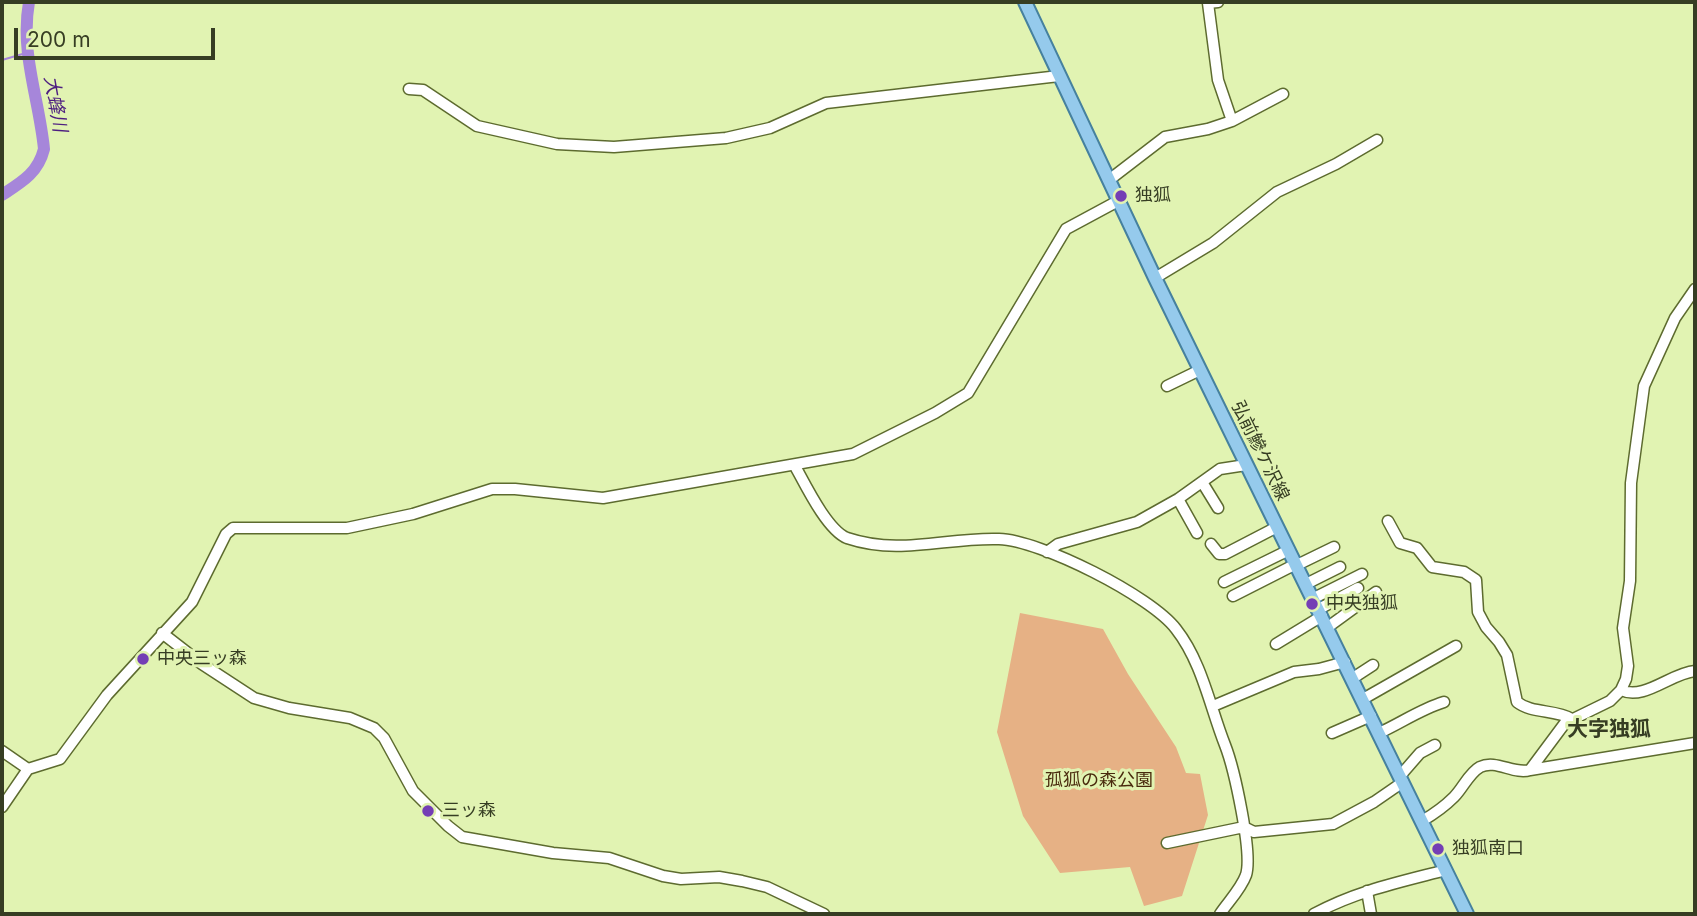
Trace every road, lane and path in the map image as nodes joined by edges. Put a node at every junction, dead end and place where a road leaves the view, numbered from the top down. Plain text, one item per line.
1 (1025, 2) edge
2 (1218, 2) edge
3 (1059, 76) junction
4 (409, 89) dead end
5 (1283, 94) dead end
6 (1232, 121) junction
7 (1377, 140) dead end
8 (1109, 180) junction
9 (1118, 201) junction
10 (1156, 278) junction
11 (1695, 289) edge
12 (1200, 370) junction
13 (1167, 386) dead end
14 (1246, 465) junction
15 (794, 466) junction
16 (1202, 482) junction
17 (1178, 499) junction
18 (1218, 508) dead end
19 (1388, 521) dead end
20 (1277, 527) junction
21 (1197, 533) dead end
22 (1211, 544) dead end
23 (1334, 547) dead end
24 (1289, 550) junction
25 (1047, 552) junction
26 (1297, 565) junction
27 (1340, 567) dead end
28 (1362, 574) dead end
29 (1224, 582) dead end
30 (1306, 584) junction
31 (1358, 588) dead end
32 (1376, 592) dead end
33 (1233, 596) dead end
34 (1321, 613) junction
35 (162, 633) junction
36 (1276, 644) dead end
37 (1456, 646) dead end
38 (1345, 662) junction
39 (1373, 664) dead end
40 (1695, 671) edge
41 (1353, 678) junction
42 (1621, 690) junction
43 (1363, 699) junction
44 (1444, 702) dead end
45 (1213, 706) junction
46 (1371, 716) junction
47 (1572, 719) junction
48 (1332, 733) dead end
49 (1379, 733) junction
50 (1695, 743) edge
51 (1435, 746) dead end
52 (2, 751) edge
53 (28, 769) junction
54 (1530, 769) junction
55 (1402, 779) junction
56 (2, 807) edge
57 (1422, 821) junction
58 (1244, 827) junction
59 (1167, 843) dead end
60 (1446, 870) junction
61 (1367, 891) junction
62 (824, 914) edge
63 (1220, 914) edge
64 (1314, 914) edge
65 (1371, 914) edge
66 (1467, 914) edge

1 - 3 main road, 弘前鰺ケ沢線
2 - 6 street
3 - 4 street
3 - 8 main road, 弘前鰺ケ沢線
5 - 6 street
6 - 8 street
7 - 10 street
8 - 9 main road, 弘前鰺ケ沢線
9 - 10 main road, 弘前鰺ケ沢線
9 - 15 street
10 - 12 main road, 弘前鰺ケ沢線
11 - 42 street
12 - 13 street
12 - 14 main road, 弘前鰺ケ沢線
14 - 16 street
14 - 20 main road, 弘前鰺ケ沢線
15 - 25 street
15 - 35 street
16 - 17 street
16 - 18 street
17 - 21 street
17 - 25 street
19 - 47 street
20 - 22 street
20 - 24 main road, 弘前鰺ケ沢線
23 - 26 street
24 - 26 main road, 弘前鰺ケ沢線
24 - 29 street
25 - 45 street
26 - 30 main road, 弘前鰺ケ沢線
26 - 33 street
27 - 30 street
28 - 34 street
30 - 34 main road, 弘前鰺ケ沢線
31 - 34 street
32 - 34 street
34 - 36 street
34 - 38 main road, 弘前鰺ケ沢線
35 - 53 street
35 - 62 street
37 - 43 street
38 - 41 main road, 弘前鰺ケ沢線
38 - 45 street
39 - 41 street
40 - 42 street
41 - 43 main road, 弘前鰺ケ沢線
42 - 47 street
43 - 46 main road, 弘前鰺ケ沢線
44 - 49 street
45 - 58 street
46 - 48 street
46 - 49 main road, 弘前鰺ケ沢線
47 - 54 street
49 - 55 main road, 弘前鰺ケ沢線
50 - 54 street
51 - 55 street
52 - 53 street
53 - 56 street
54 - 57 street
55 - 57 main road, 弘前鰺ケ沢線
55 - 58 street
57 - 60 main road, 弘前鰺ケ沢線
58 - 59 street
58 - 63 street
60 - 61 street
60 - 66 main road, 弘前鰺ケ沢線
61 - 64 street
61 - 65 street

